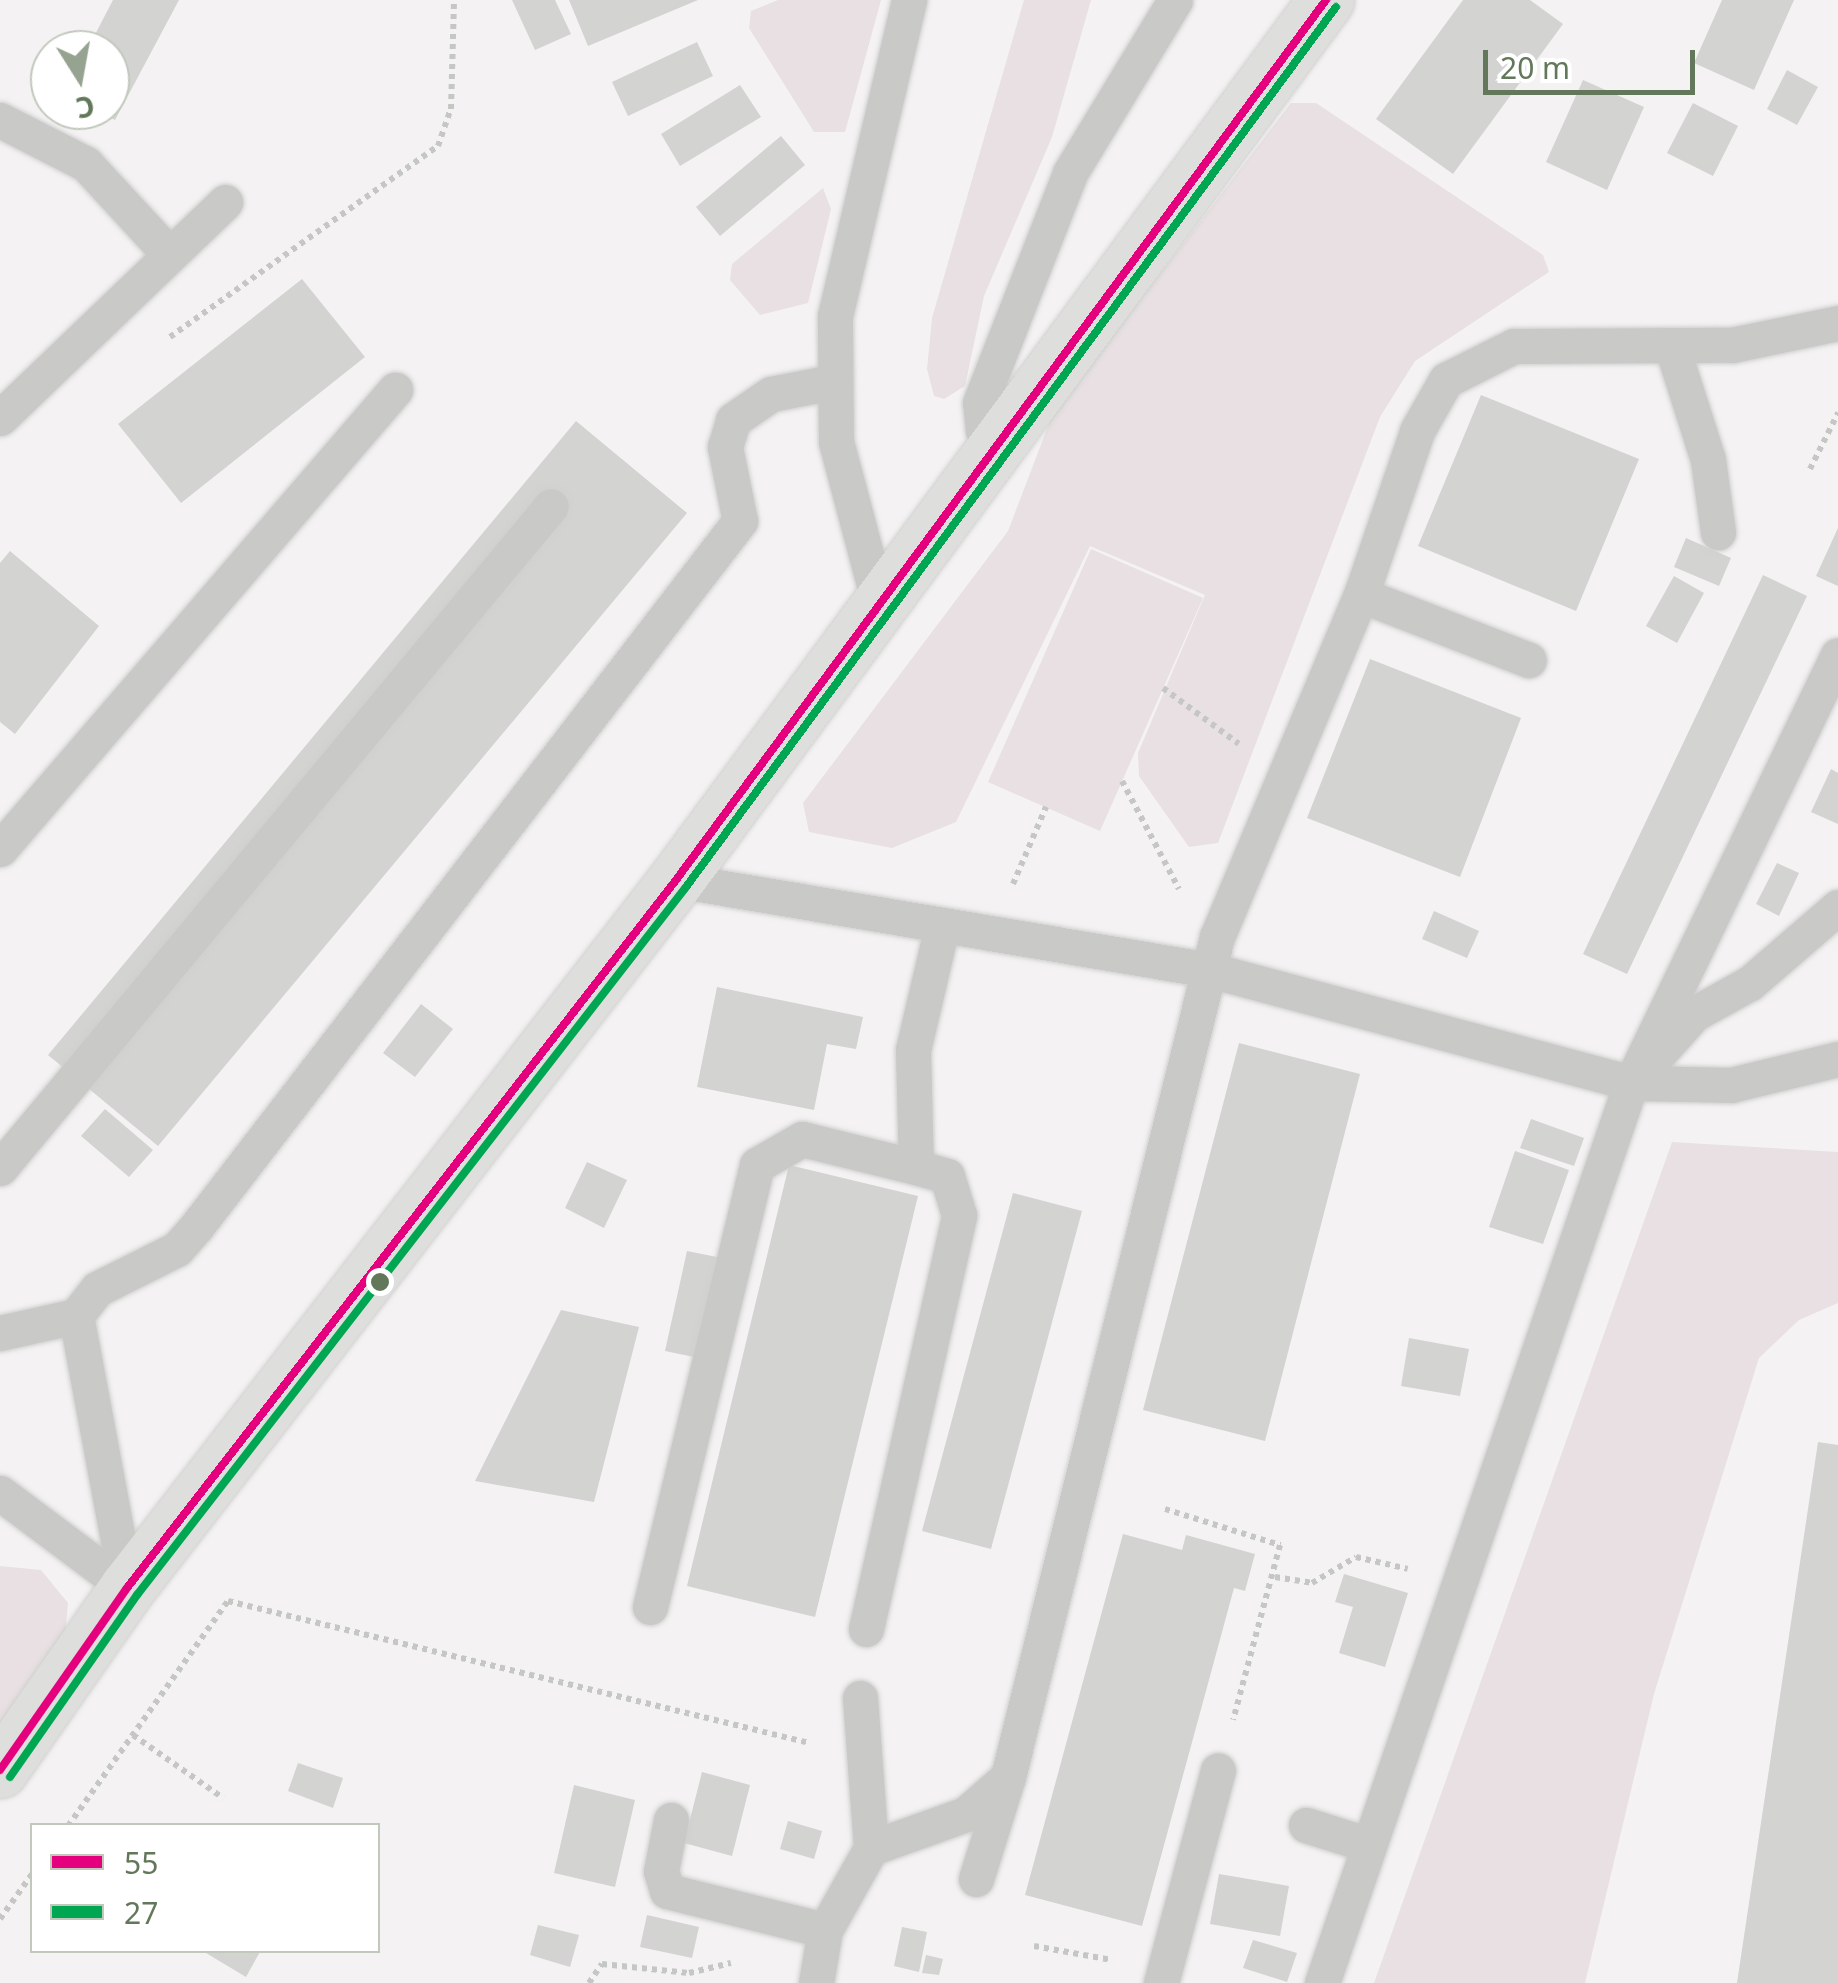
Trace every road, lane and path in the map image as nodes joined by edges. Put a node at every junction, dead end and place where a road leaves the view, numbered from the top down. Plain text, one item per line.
1 (454, 0) edge
2 (910, 0) edge
3 (1175, 0) edge
4 (1326, 0) edge
5 (0, 120) edge
6 (225, 202) dead end
7 (169, 254) junction
8 (1838, 323) edge
9 (1672, 347) junction
10 (153, 352) dead end
11 (834, 382) junction
12 (395, 390) dead end
13 (1838, 414) edge
14 (0, 418) edge
15 (998, 446) junction
16 (1810, 469) dead end
17 (552, 506) dead end
18 (1718, 532) dead end
19 (1361, 595) junction
20 (880, 606) junction
21 (1838, 656) edge
22 (1530, 660) dead end
23 (1163, 688) dead end
24 (1289, 770) junction
25 (1122, 781) dead end
26 (1046, 807) dead end
27 (0, 849) edge
28 (676, 880) junction
29 (1006, 900) dead end
30 (1838, 907) edge
31 (942, 926) junction
32 (1214, 953) junction
33 (1838, 1060) edge
34 (1631, 1083) junction
35 (0, 1168) edge
36 (916, 1168) junction
37 (76, 1316) junction
38 (0, 1333) edge
39 (0, 1493) edge
40 (1166, 1509) dead end
41 (1275, 1577) junction
42 (1456, 1585) junction
43 (127, 1588) junction
44 (650, 1607) dead end
45 (866, 1628) dead end
46 (860, 1698) dead end
47 (132, 1735) junction
48 (865, 1756) junction
49 (0, 1770) edge
50 (1218, 1771) joint
51 (1008, 1777) junction
52 (223, 1798) dead end
53 (671, 1820) dead end
54 (70, 1823) edge
55 (1306, 1825) dead end
56 (1366, 1844) junction
57 (870, 1848) junction
58 (30, 1877) edge
59 (976, 1879) dead end
60 (0, 1920) edge
61 (825, 1930) junction
62 (1034, 1946) dead end
63 (1092, 1955) dead end
64 (816, 1983) edge
65 (1160, 1983) edge
66 (1322, 1983) edge

1 - 10 path
2 - 11 lane
3 - 15 lane
4 - 15 main road
5 - 7 lane
6 - 7 lane
7 - 14 lane
8 - 9 lane
9 - 18 lane
9 - 19 lane
11 - 20 lane
11 - 37 lane
12 - 27 lane
13 - 16 path
15 - 20 main road
17 - 35 lane
19 - 22 lane
19 - 24 lane
20 - 28 main road
21 - 34 lane
23 - 24 path
24 - 32 lane
25 - 32 path
26 - 29 path
28 - 31 lane
28 - 43 main road
30 - 34 lane
31 - 32 lane
31 - 36 lane
32 - 34 lane
32 - 51 lane
33 - 34 lane
34 - 42 lane
36 - 44 lane
36 - 45 lane
37 - 38 lane
37 - 43 lane
39 - 43 lane
40 - 41 path
41 - 42 path
41 - 50 path
42 - 56 lane
43 - 49 main road
46 - 48 lane
47 - 48 path
47 - 52 path
47 - 54 path
48 - 57 lane
50 - 65 lane
51 - 57 lane
51 - 59 lane
53 - 61 lane
55 - 56 lane
56 - 66 lane
57 - 61 lane
58 - 60 path
61 - 64 lane
62 - 63 path

